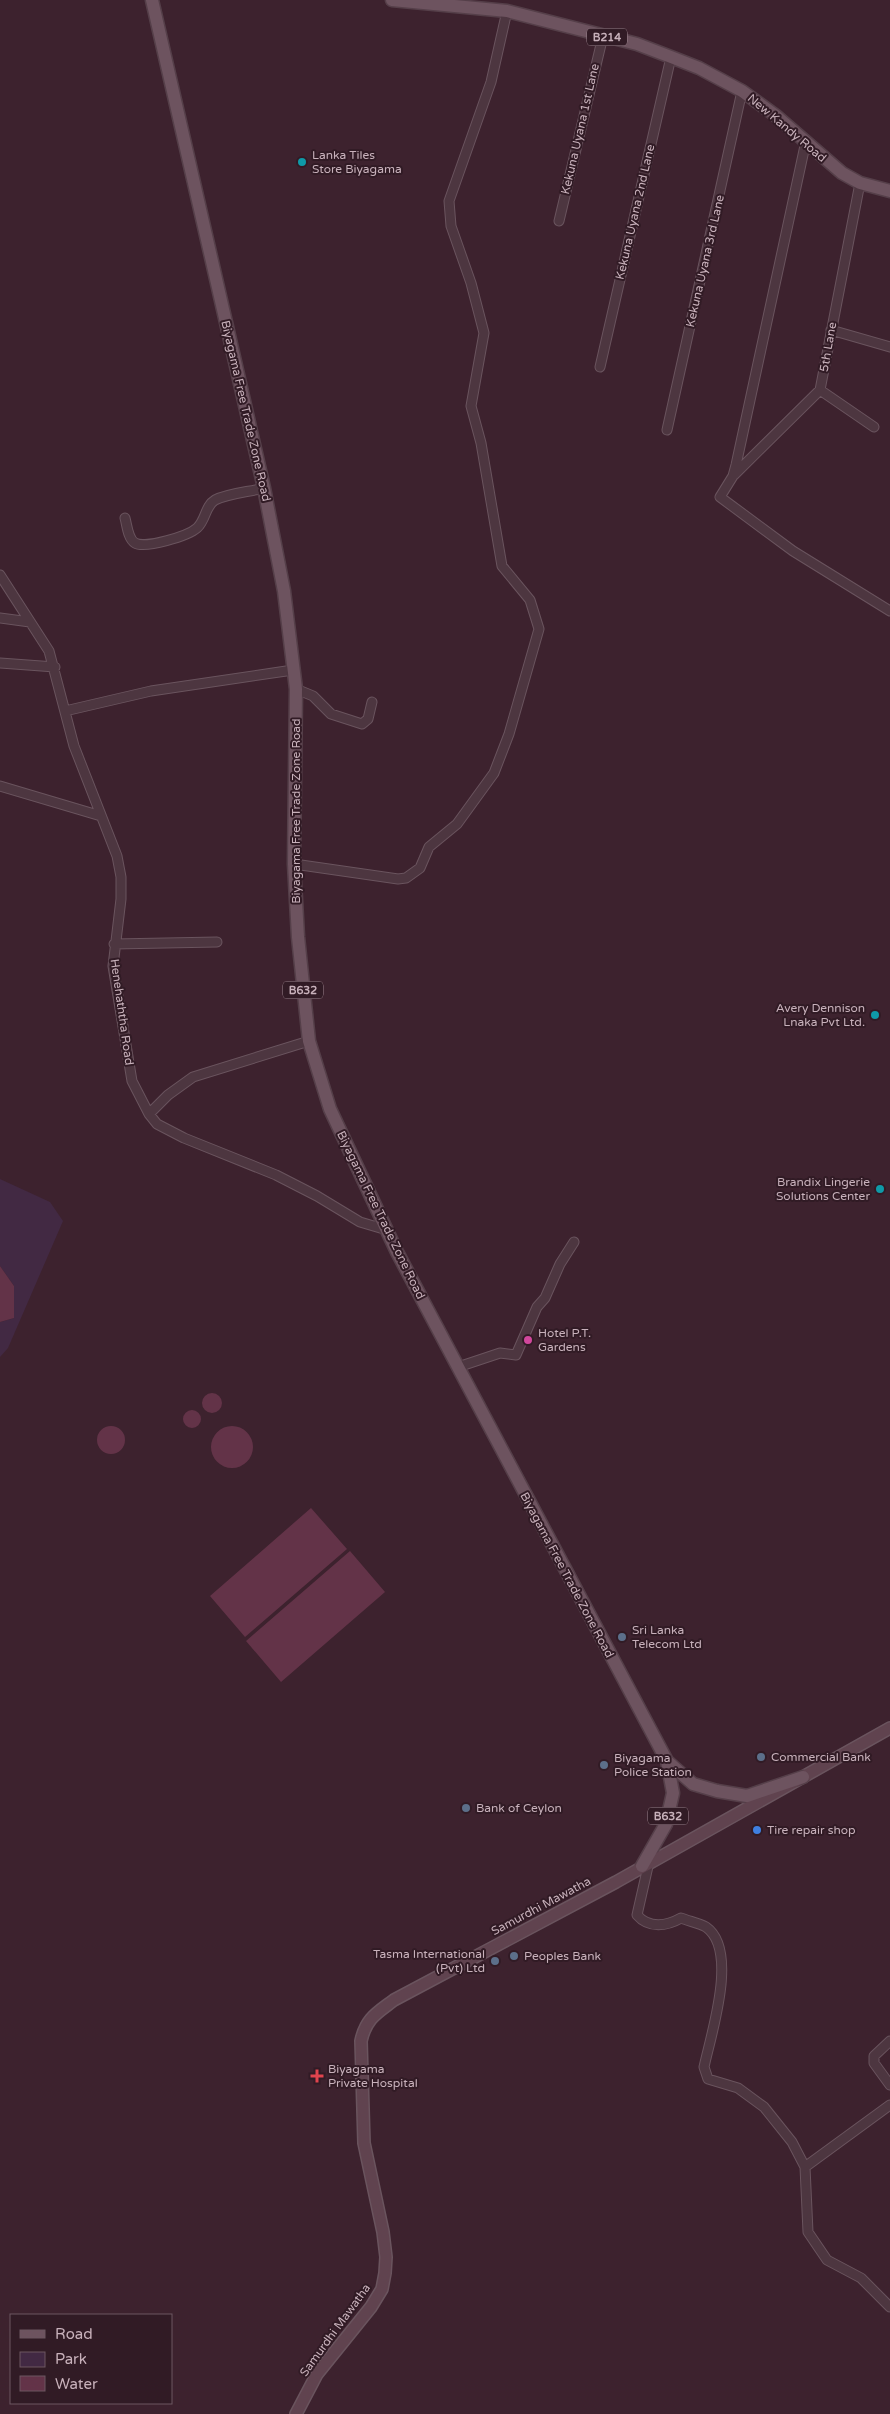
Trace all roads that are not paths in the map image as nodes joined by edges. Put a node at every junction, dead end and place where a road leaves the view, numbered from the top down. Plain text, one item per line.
1 (152, 0) edge
2 (392, 0) edge
3 (507, 11) junction
4 (603, 36) junction
5 (671, 57) junction
6 (742, 92) junction
7 (806, 141) junction
8 (860, 183) junction
9 (890, 191) edge
10 (559, 221) dead end
11 (831, 330) junction
12 (890, 347) edge
13 (600, 367) dead end
14 (820, 390) junction
15 (874, 427) dead end
16 (667, 430) dead end
17 (733, 476) junction
18 (264, 488) junction
19 (125, 518) dead end
20 (0, 575) edge
21 (890, 611) edge
22 (0, 618) edge
23 (30, 622) junction
24 (0, 663) edge
25 (55, 667) junction
26 (293, 670) junction
27 (296, 689) junction
28 (372, 702) dead end
29 (65, 711) junction
30 (0, 786) edge
31 (101, 816) junction
32 (294, 864) junction
33 (217, 942) dead end
34 (114, 944) junction
35 (310, 1041) junction
36 (149, 1114) junction
37 (387, 1230) junction
38 (574, 1242) dead end
39 (458, 1367) junction
40 (890, 1728) edge
41 (667, 1761) junction
42 (803, 1777) junction
43 (646, 1864) junction
44 (890, 2041) edge
45 (890, 2085) edge
46 (890, 2105) edge
47 (806, 2167) junction
48 (890, 2307) edge
49 (296, 2414) edge

1 - 18 main road, Biyagama Free Trade Zone Road / B632
2 - 3 main road, New Kandy Road / B214
3 - 4 main road, New Kandy Road / B214
3 - 32 street
4 - 5 main road, New Kandy Road / B214
4 - 10 street, Kekuna Uyana 1st Lane
5 - 6 main road, New Kandy Road / B214
5 - 13 street, Kekuna Uyana 2nd Lane
6 - 7 main road, New Kandy Road / B214
6 - 16 street, Kekuna Uyana 3rd Lane
7 - 8 main road, New Kandy Road / B214
7 - 17 street
8 - 9 main road, New Kandy Road / B214
8 - 11 street, 5th Lane
11 - 12 street
11 - 14 street, 5th Lane
14 - 15 street
14 - 17 street
17 - 21 street
18 - 19 street
18 - 26 main road, Biyagama Free Trade Zone Road / B632
20 - 23 street, Henehaththa Road
22 - 23 street
23 - 25 street, Henehaththa Road
24 - 25 street
25 - 29 street, Henehaththa Road
26 - 27 main road, Biyagama Free Trade Zone Road / B632
26 - 29 street
27 - 28 street
27 - 32 main road, Biyagama Free Trade Zone Road / B632
29 - 31 street, Henehaththa Road
30 - 31 street
31 - 34 street, Henehaththa Road
32 - 35 main road, Biyagama Free Trade Zone Road / B632
33 - 34 street
34 - 36 street, Henehaththa Road
35 - 36 street
35 - 37 main road, Biyagama Free Trade Zone Road / B632
36 - 37 street, Henehaththa Road
37 - 39 main road, Biyagama Free Trade Zone Road / B632
38 - 39 street
39 - 41 main road, Biyagama Free Trade Zone Road / B632
40 - 42 main road, Samurdhi Mawatha
41 - 42 main road, Biyagama Free Trade Zone Road / B632
41 - 43 main road, Biyagama Free Trade Zone Road / B632
42 - 43 main road, Samurdhi Mawatha
43 - 47 street
43 - 49 main road, Samurdhi Mawatha
44 - 45 street
46 - 47 street
47 - 48 street

